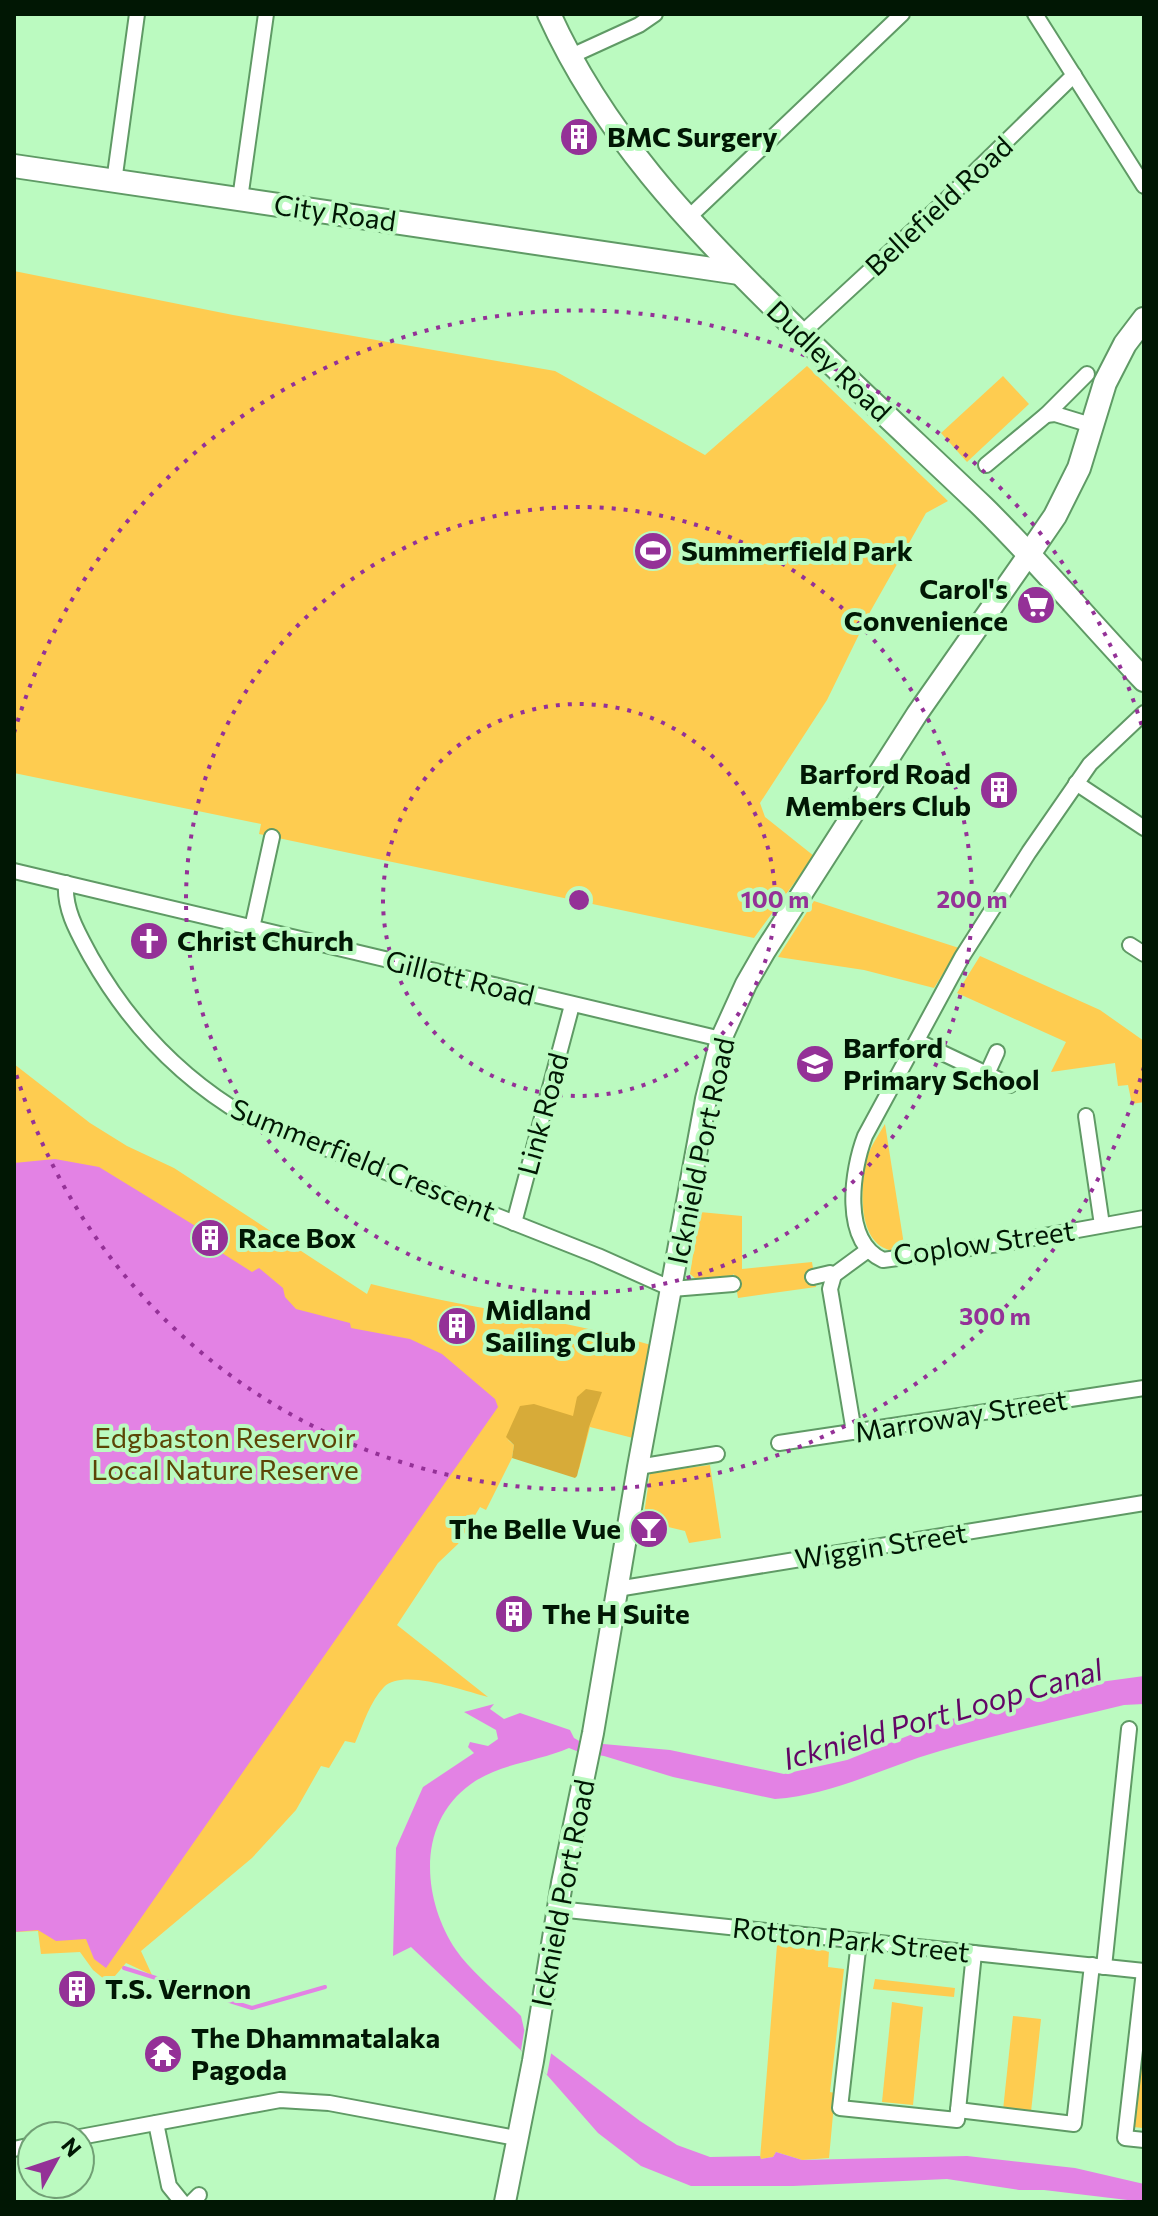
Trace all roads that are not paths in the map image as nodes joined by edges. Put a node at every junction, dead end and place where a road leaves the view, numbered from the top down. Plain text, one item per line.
1 (137, 14) edge
2 (266, 14) edge
3 (549, 14) edge
4 (655, 14) edge
5 (902, 14) edge
6 (1035, 14) edge
7 (569, 57) junction
8 (1074, 75) junction
9 (14, 166) edge
10 (114, 182) junction
11 (1144, 186) edge
12 (240, 199) junction
13 (695, 226) junction
14 (656, 259) junction
15 (739, 273) junction
16 (1144, 319) edge
17 (801, 334) junction
18 (1087, 374) dead end
19 (1046, 415) junction
20 (1091, 425) junction
21 (986, 465) dead end
22 (1029, 554) junction
23 (1144, 680) edge
24 (1144, 713) edge
25 (1076, 783) junction
26 (1144, 828) edge
27 (272, 837) dead end
28 (14, 871) edge
29 (66, 883) junction
30 (252, 928) junction
31 (1130, 945) dead end
32 (1144, 954) edge
33 (572, 1005) junction
34 (721, 1039) junction
35 (917, 1041) junction
36 (997, 1052) dead end
37 (987, 1074) junction
38 (1010, 1085) dead end
39 (1086, 1116) dead end
40 (1144, 1218) edge
41 (514, 1223) junction
42 (1102, 1225) junction
43 (868, 1250) junction
44 (834, 1275) junction
45 (813, 1277) dead end
46 (733, 1284) dead end
47 (672, 1289) junction
48 (1144, 1388) edge
49 (854, 1432) junction
50 (779, 1443) dead end
51 (717, 1454) dead end
52 (638, 1467) junction
53 (1144, 1503) edge
54 (617, 1589) junction
55 (1129, 1729) dead end
56 (558, 1909) junction
57 (859, 1941) junction
58 (974, 1953) junction
59 (1098, 1966) junction
60 (1144, 1971) edge
61 (958, 2110) junction
62 (156, 2123) junction
63 (96, 2134) edge
64 (516, 2138) junction
65 (1144, 2140) edge
66 (182, 2202) edge
67 (505, 2202) edge

1 - 10 street
2 - 12 street
3 - 7 main road, Dudley Road
4 - 7 street
5 - 13 street
6 - 8 street
7 - 13 main road, Dudley Road
8 - 11 street
8 - 17 street, Bellefield Road
9 - 10 main road, City Road
10 - 12 main road, City Road
12 - 14 main road, City Road
13 - 14 main road
13 - 15 main road, Dudley Road
14 - 15 main road, City Road
15 - 17 main road, Dudley Road
16 - 20 main road
17 - 22 main road, Dudley Road
18 - 19 street
19 - 20 street
19 - 21 street
20 - 22 main road
22 - 23 main road, Dudley Road
22 - 34 main road, Icknield Port Road
24 - 25 street
25 - 26 street
25 - 35 street
27 - 30 street
28 - 29 street, Gillott Road
29 - 30 street, Gillott Road
29 - 41 street, Summerfield Crescent
30 - 33 street, Gillott Road
31 - 32 street
33 - 34 street, Gillott Road
33 - 41 street, Link Road
34 - 47 main road, Icknield Port Road
35 - 37 street
35 - 43 street
36 - 37 street
37 - 38 street
39 - 42 street
40 - 42 street, Coplow Street
41 - 47 street, Summerfield Crescent
42 - 43 street, Coplow Street
43 - 44 street, Coplow Street
44 - 45 street
44 - 49 street
46 - 47 street
47 - 52 main road, Icknield Port Road
48 - 49 street, Marroway Street
49 - 50 street, Marroway Street
51 - 52 street
52 - 54 main road, Icknield Port Road
53 - 54 street, Wiggin Street
54 - 56 main road, Icknield Port Road
55 - 59 street
56 - 57 street, Rotton Park Street
56 - 64 main road, Icknield Port Road
57 - 58 street, Rotton Park Street
57 - 61 street
58 - 59 street, Rotton Park Street
58 - 61 street
59 - 60 street, Rotton Park Street
59 - 61 street
60 - 65 street
62 - 63 street
62 - 64 street
62 - 66 street
64 - 67 main road

